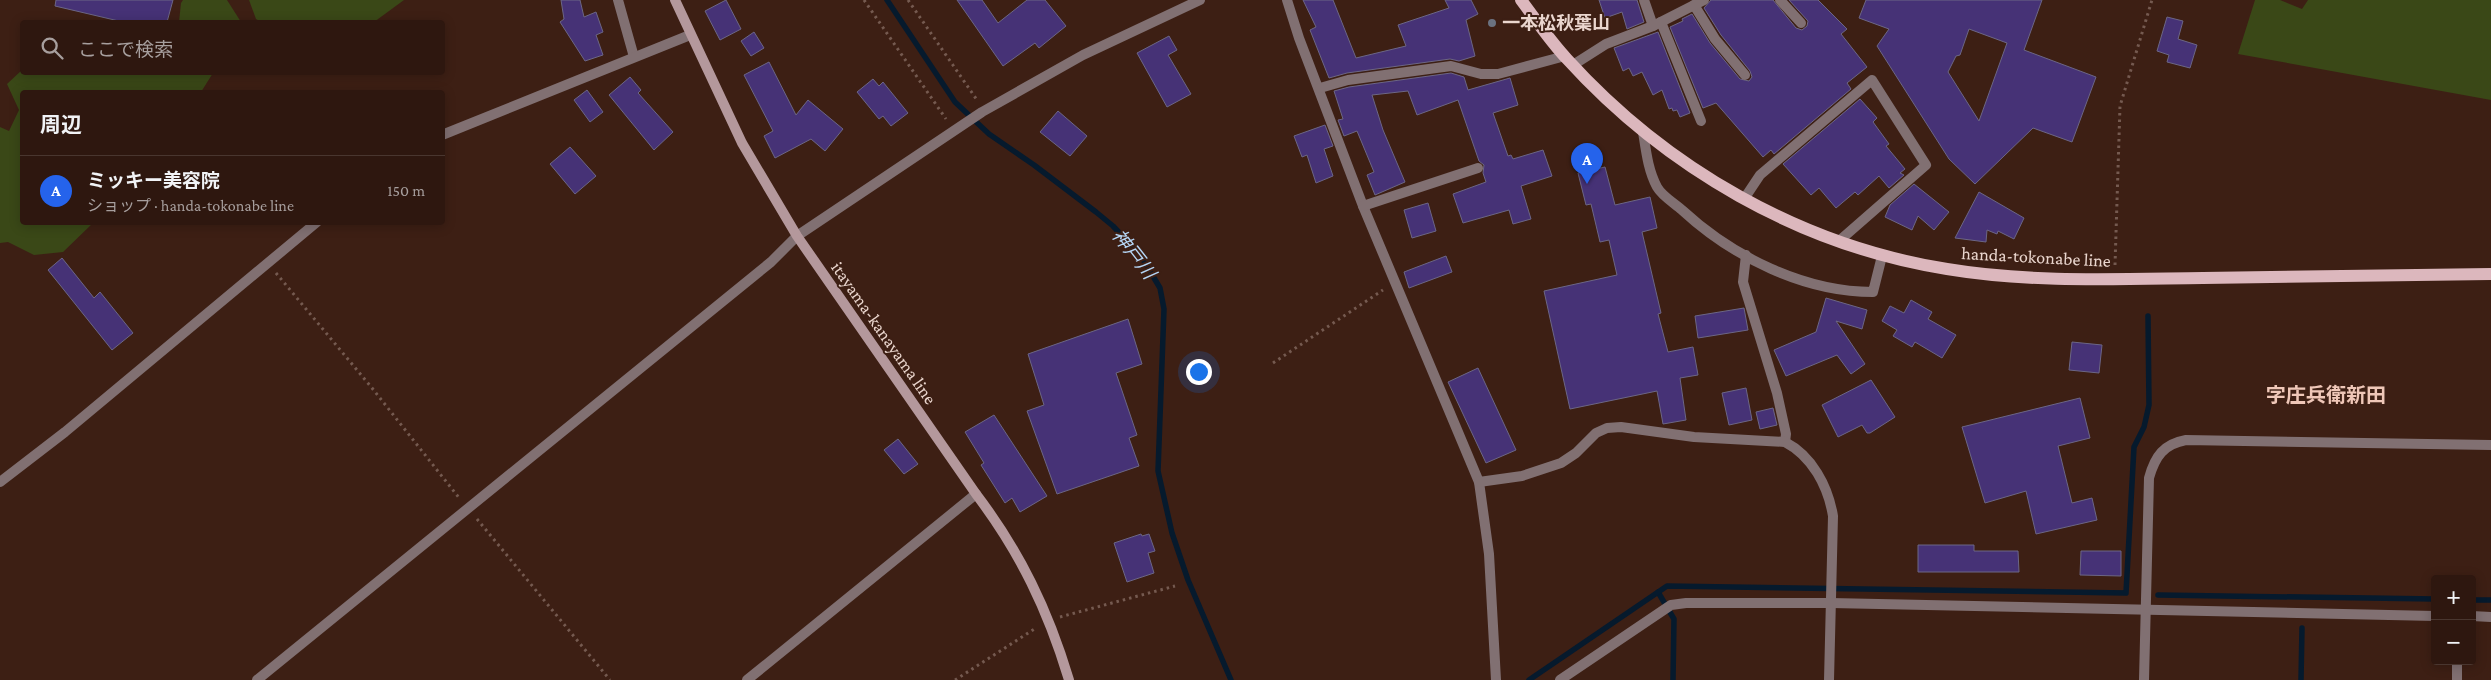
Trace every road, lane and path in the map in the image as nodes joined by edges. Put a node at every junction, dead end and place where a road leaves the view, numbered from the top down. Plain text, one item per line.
1 (618, 0) edge
2 (675, 0) edge
3 (864, 0) edge
4 (908, 0) edge
5 (1200, 0) edge
6 (1287, 0) edge
7 (1521, 0) edge
8 (1644, 0) edge
9 (1704, 0) edge
10 (1780, 0) edge
11 (2152, 0) edge
12 (1694, 5) junction
13 (1801, 23) dead end
14 (1657, 24) junction
15 (690, 35) junction
16 (634, 57) junction
17 (1569, 61) junction
18 (1746, 74) dead end
19 (1320, 88) junction
20 (984, 111) junction
21 (1701, 121) dead end
22 (955, 128) junction
23 (1644, 132) junction
24 (445, 134) edge
25 (1478, 168) dead end
26 (1744, 199) junction
27 (1363, 206) junction
28 (313, 225) edge
29 (797, 236) junction
30 (1839, 241) junction
31 (1746, 255) junction
32 (1882, 256) junction
33 (268, 264) junction
34 (2491, 274) edge
35 (2114, 279) junction
36 (1394, 282) junction
37 (1273, 363) dead end
38 (1785, 442) junction
39 (2491, 445) edge
40 (0, 482) edge
41 (1479, 482) junction
42 (976, 494) junction
43 (467, 508) junction
44 (1831, 600) junction
45 (2145, 612) junction
46 (2431, 616) edge
47 (2476, 616) edge
48 (2491, 617) edge
49 (2457, 665) edge
50 (257, 680) edge
51 (610, 680) edge
52 (747, 680) edge
53 (1069, 680) edge
54 (1496, 680) edge
55 (1560, 680) edge
56 (1830, 680) edge
57 (2144, 680) edge
58 (2456, 680) edge

1 - 16 street
2 - 15 main road, itayama-kanayama line
3 - 22 path
4 - 20 path
5 - 20 street
6 - 19 street
7 - 17 main road, handa-tokonabe line
8 - 14 street
9 - 12 street
10 - 13 street
11 - 35 path
12 - 14 street
12 - 18 street
14 - 17 street
14 - 21 street
15 - 16 street
15 - 29 main road, itayama-kanayama line
16 - 24 street
17 - 19 street
17 - 23 main road, handa-tokonabe line
19 - 27 street
20 - 22 street
22 - 29 street
23 - 26 main road, handa-tokonabe line
23 - 31 street
25 - 27 street
26 - 30 main road, handa-tokonabe line
26 - 30 street
27 - 36 street
28 - 33 street
29 - 42 main road, itayama-kanayama line
29 - 43 street
30 - 32 main road, handa-tokonabe line
31 - 32 street
31 - 38 street
32 - 35 main road, handa-tokonabe line
33 - 40 street
33 - 43 path
34 - 35 main road, handa-tokonabe line
36 - 37 path
36 - 41 street
38 - 41 street
38 - 44 street
39 - 45 street
41 - 54 street
42 - 52 street
42 - 53 main road, itayama-kanayama line
43 - 50 street
43 - 51 path
44 - 45 street
44 - 55 street
44 - 56 street
45 - 46 street
45 - 57 street
47 - 48 street
49 - 58 street

